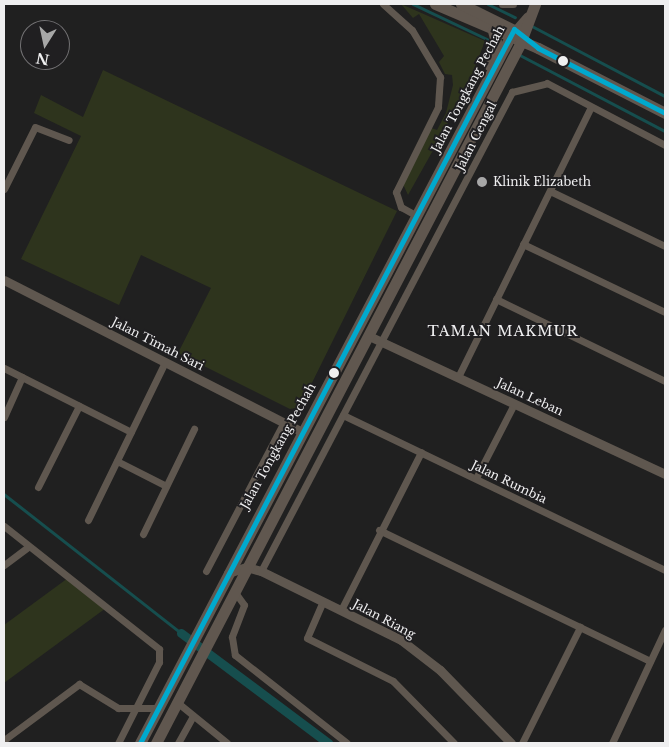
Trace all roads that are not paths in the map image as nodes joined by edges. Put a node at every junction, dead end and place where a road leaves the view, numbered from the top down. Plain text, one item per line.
1 (382, 4) edge
2 (434, 4) edge
3 (461, 4) edge
4 (535, 4) edge
5 (493, 32) junction
6 (517, 37) junction
7 (591, 107) junction
8 (473, 109) junction
9 (665, 113) edge
10 (69, 140) dead end
11 (665, 145) edge
12 (4, 189) edge
13 (550, 191) junction
14 (417, 216) junction
15 (524, 244) junction
16 (665, 246) edge
17 (4, 280) edge
18 (496, 299) junction
19 (665, 312) edge
20 (369, 336) junction
21 (383, 343) junction
22 (165, 362) junction
23 (4, 368) edge
24 (458, 377) junction
25 (22, 378) junction
26 (332, 378) junction
27 (665, 381) edge
28 (514, 404) junction
29 (79, 406) junction
30 (330, 406) junction
31 (343, 415) junction
32 (4, 417) edge
33 (284, 422) junction
34 (194, 429) dead end
35 (300, 431) junction
36 (131, 432) junction
37 (421, 452) junction
38 (117, 461) junction
39 (296, 472) junction
40 (665, 474) edge
41 (476, 478) junction
42 (166, 486) junction
43 (38, 487) dead end
44 (88, 520) dead end
45 (4, 526) edge
46 (379, 530) junction
47 (143, 534) dead end
48 (29, 546) junction
49 (4, 565) edge
50 (246, 567) junction
51 (665, 570) edge
52 (206, 571) dead end
53 (260, 571) junction
54 (225, 574) junction
55 (233, 591) junction
56 (323, 601) junction
57 (341, 610) junction
58 (580, 627) junction
59 (665, 630) edge
60 (650, 661) junction
61 (178, 703) junction
62 (137, 706) junction
63 (157, 708) junction
64 (194, 716) junction
65 (7, 740) edge
66 (118, 743) edge
67 (140, 743) edge
68 (156, 743) edge
69 (178, 743) edge
70 (227, 743) edge
71 (347, 743) edge
72 (454, 743) edge
73 (511, 743) edge
74 (522, 743) edge
75 (612, 743) edge

1 - 14 street
2 - 5 main road
3 - 6 main road
4 - 6 main road, Jalan Tongkang Pechah
5 - 6 main road
5 - 8 main road
6 - 8 main road, Jalan Tongkang Pechah
6 - 9 main road
6 - 20 main road, Jalan Tongkang Pechah
7 - 11 street, Jalan Cengal
7 - 13 street
7 - 21 street, Jalan Cengal
8 - 14 main road, Jalan Tongkang Pechah
10 - 12 street
13 - 15 street
13 - 16 street
14 - 26 main road, Jalan Tongkang Pechah
15 - 18 street
15 - 19 street
17 - 22 street, Jalan Timah Sari
18 - 24 street
18 - 27 street
20 - 21 street, Jalan Leban
20 - 26 main road
20 - 30 main road, Jalan Tongkang Pechah
21 - 24 street, Jalan Leban
21 - 31 street, Jalan Cengal
22 - 33 street, Jalan Timah Sari
22 - 36 street
23 - 25 street
24 - 28 street, Jalan Leban
25 - 29 street
25 - 32 street
26 - 35 main road, Jalan Tongkang Pechah
28 - 40 street, Jalan Leban
28 - 41 street
29 - 36 street
29 - 43 street
30 - 35 main road
30 - 39 main road, Jalan Tongkang Pechah
31 - 37 street, Jalan Rumbia
31 - 53 street, Jalan Cengal
33 - 35 street, Jalan Timah Sari
33 - 52 street
34 - 42 street
35 - 39 main road
35 - 54 main road, Jalan Tongkang Pechah
36 - 38 street
37 - 41 street, Jalan Rumbia
37 - 46 street
38 - 42 street
38 - 44 street
39 - 50 main road, Jalan Tongkang Pechah
41 - 51 street, Jalan Rumbia
42 - 47 street
45 - 48 street
46 - 57 street
46 - 58 street
48 - 49 street
48 - 62 street
50 - 53 street, Jalan Riang
50 - 54 street
50 - 55 main road, Jalan Tongkang Pechah
53 - 56 street, Jalan Riang
54 - 63 main road, Jalan Tongkang Pechah
55 - 61 main road, Jalan Tongkang Pechah
55 - 71 street
56 - 57 street, Jalan Riang
56 - 72 street
57 - 73 street, Jalan Riang
58 - 60 street
58 - 74 street
59 - 60 street
60 - 75 street
61 - 64 street
61 - 68 main road, Jalan Tongkang Pechah
62 - 63 street
62 - 65 street
62 - 66 street
63 - 67 main road, Jalan Tongkang Pechah
64 - 69 street
64 - 70 street

